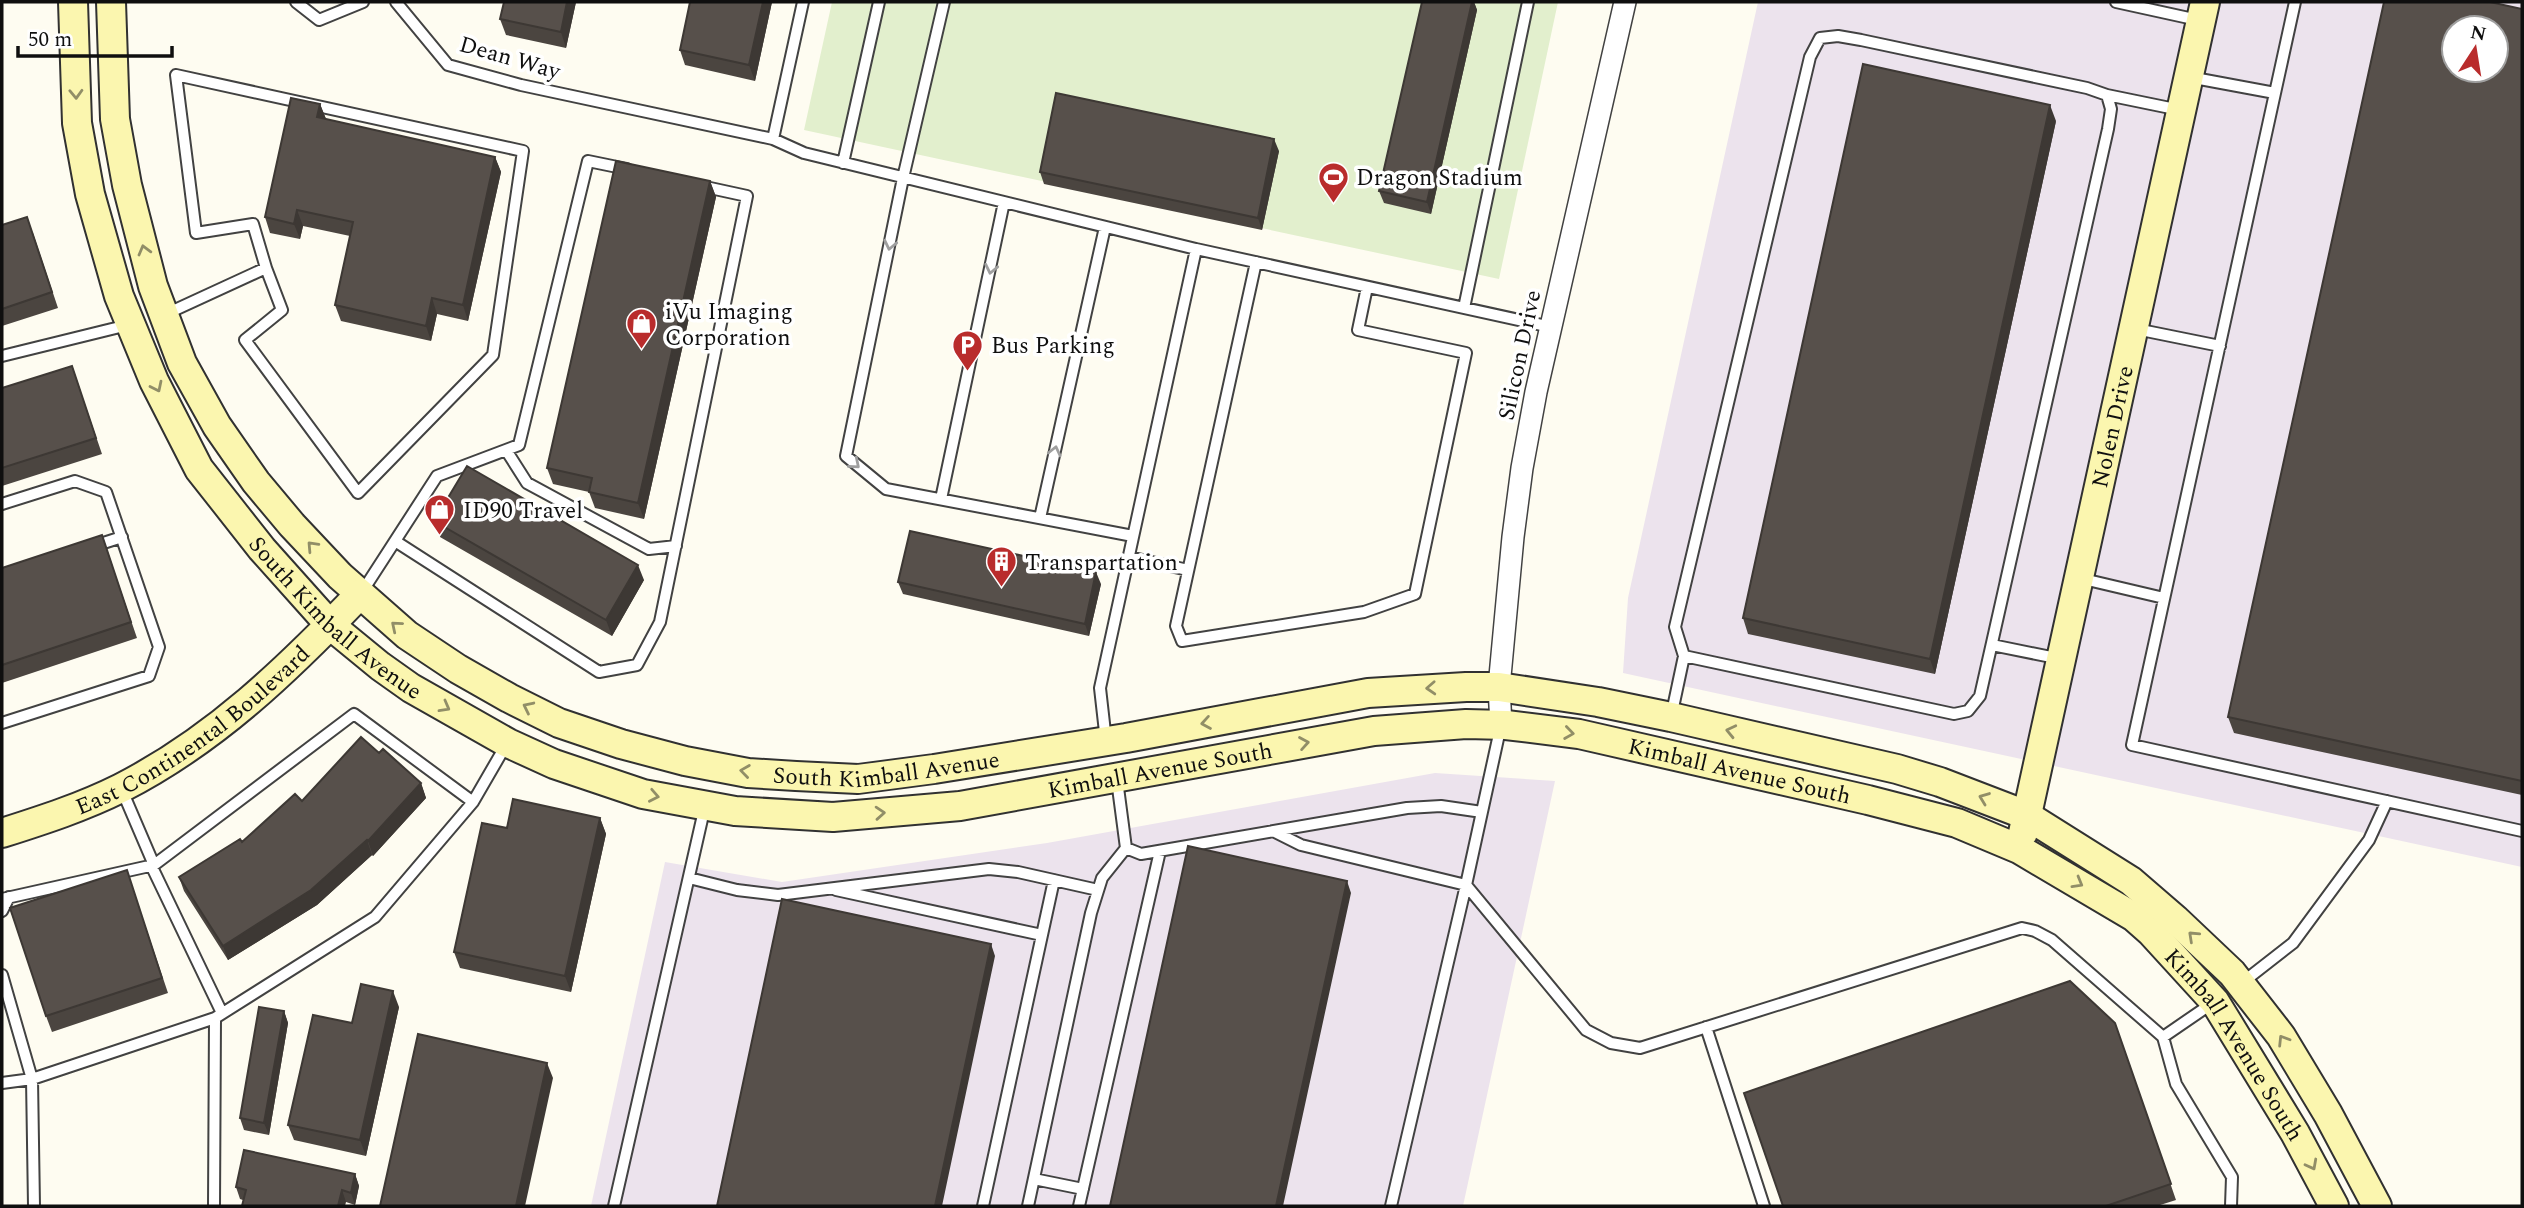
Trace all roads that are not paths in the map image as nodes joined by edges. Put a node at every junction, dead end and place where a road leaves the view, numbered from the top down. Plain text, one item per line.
1 (74, 2) edge
2 (111, 2) edge
3 (296, 2) edge
4 (363, 2) edge
5 (396, 2) edge
6 (803, 2) edge
7 (879, 2) edge
8 (944, 2) edge
9 (1528, 2) edge
10 (1625, 2) edge
11 (2118, 2) edge
12 (2295, 2) edge
13 (2203, 11) edge
14 (2189, 77) junction
15 (2275, 93) junction
16 (2107, 95) junction
17 (2182, 110) junction
18 (773, 139) junction
19 (843, 163) junction
20 (641, 173) edge
21 (903, 178) junction
22 (694, 184) edge
23 (1004, 202) junction
24 (1105, 227) junction
25 (1196, 249) junction
26 (1256, 262) junction
27 (266, 268) junction
28 (1367, 287) junction
29 (1464, 308) junction
30 (164, 315) junction
31 (131, 324) junction
32 (1551, 327) junction
33 (2133, 329) junction
34 (2220, 346) junction
35 (2, 356) edge
36 (506, 450) junction
37 (941, 499) junction
38 (2, 504) edge
39 (1040, 518) junction
40 (1133, 536) junction
41 (122, 537) junction
42 (395, 541) junction
43 (676, 546) junction
44 (74, 553) edge
45 (1129, 557) junction
46 (1188, 570) junction
47 (2079, 578) junction
48 (360, 594) junction
49 (2164, 598) junction
50 (330, 625) junction
51 (1993, 645) junction
52 (1684, 656) junction
53 (2061, 659) junction
54 (1499, 687) junction
55 (1671, 716) junction
56 (2, 723) edge
57 (1501, 725) junction
58 (1106, 741) junction
59 (508, 743) junction
60 (1032, 753) joint
61 (713, 766) junction
62 (1117, 777) junction
63 (121, 788) junction
64 (2387, 801) junction
65 (473, 802) junction
66 (974, 803) joint
67 (706, 806) junction
68 (1482, 812) junction
69 (2026, 815) junction
70 (1273, 831) junction
71 (2522, 831) edge
72 (2, 833) edge
73 (1126, 848) junction
74 (2019, 849) junction
75 (1160, 851) junction
76 (152, 865) junction
77 (689, 878) junction
78 (1054, 880) junction
79 (1466, 885) junction
80 (830, 889) junction
81 (1098, 890) junction
82 (5, 898) edge
83 (2, 911) edge
84 (1042, 935) junction
85 (2, 975) edge
86 (2241, 984) junction
87 (2215, 1002) junction
88 (218, 1016) junction
89 (1706, 1027) junction
90 (2163, 1037) junction
91 (32, 1079) junction
92 (2, 1083) edge
93 (1034, 1179) junction
94 (1083, 1189) junction
95 (34, 1206) edge
96 (214, 1206) edge
97 (614, 1206) edge
98 (983, 1206) edge
99 (1028, 1206) edge
100 (1079, 1206) edge
101 (1391, 1206) edge
102 (1764, 1206) edge
103 (2231, 1206) edge
104 (2334, 1206) edge
105 (2377, 1206) edge

1 -> 31 main road, South Kimball Avenue
30 -> 2 main road, South Kimball Avenue
3 - 4 lane
5 - 18 lane, Dean Way
6 - 18 lane
7 - 19 lane
8 - 21 lane
9 - 29 lane
10 - 32 street, Silicon Drive
11 - 13 lane
12 - 15 lane
13 - 14 main road, Nolen Drive
14 - 15 lane
14 - 17 main road, Nolen Drive
15 - 34 lane
16 - 17 lane
16 - 51 lane
16 - 52 lane
17 - 33 main road, Nolen Drive
18 - 19 lane, Dean Way
19 - 21 lane, Dean Way
20 - 36 lane
21 - 23 lane, Dean Way
21 -> 37 lane
22 - 43 lane
23 - 24 lane, Dean Way
23 -> 37 lane
24 - 25 lane, Dean Way
39 -> 24 lane
25 - 26 lane, Dean Way
25 - 40 lane
26 - 28 lane, Dean Way
26 - 46 lane
27 - 27 lane
27 - 30 lane
28 - 29 lane, Dean Way
28 - 46 lane
29 - 32 lane, Dean Way
30 - 31 main road
48 -> 30 main road, South Kimball Avenue
31 - 35 lane
31 -> 50 main road, South Kimball Avenue
32 - 54 street, Silicon Drive
33 - 34 lane
33 - 47 main road, Nolen Drive
34 - 49 lane
36 - 42 lane
36 - 43 lane
37 - 39 lane
38 - 41 lane
39 - 40 lane
40 - 45 lane
41 - 44 lane
41 - 56 lane
42 - 43 lane
42 - 48 lane
45 - 46 lane
45 - 58 lane
47 - 49 lane
47 - 53 main road, Nolen Drive
48 - 50 main road, East Continental Boulevard
61 -> 48 main road, South Kimball Avenue
49 - 64 lane
50 -> 59 main road, South Kimball Avenue
50 - 63 main road, East Continental Boulevard
51 - 52 lane
51 - 53 lane
52 - 55 lane
53 - 69 main road, Nolen Drive
54 - 55 main road, Kimball Avenue South
54 - 57 street, Silicon Drive
54 -> 58 main road, Kimball Avenue South
69 -> 55 main road, Kimball Avenue South
62 -> 57 main road, Kimball Avenue South
57 - 68 lane
57 -> 74 main road, Kimball Avenue South
58 - 60 main road, Kimball Avenue South
58 - 62 main road
59 - 65 lane
59 -> 67 main road, South Kimball Avenue
60 -> 61 main road, South Kimball Avenue
61 - 67 main road
62 - 66 main road, Kimball Avenue South
62 - 73 lane
63 - 72 main road, East Continental Boulevard
63 - 76 lane
64 - 71 lane
64 - 86 lane
65 - 76 lane
65 - 88 lane
67 -> 66 main road, South Kimball Avenue
67 - 77 lane
68 - 70 lane
68 - 79 lane
69 - 74 main road, Nolen Drive
86 -> 69 main road, Kimball Avenue South
70 - 75 lane
70 - 79 lane
73 - 75 lane
73 - 81 lane
74 -> 87 main road, Kimball Avenue South
75 - 94 lane
76 - 82 lane
76 - 88 lane
77 - 80 lane
77 - 97 lane
78 - 80 lane
78 - 81 lane
78 - 84 lane
79 - 89 lane
79 - 101 lane
80 - 84 lane
81 - 93 lane
82 - 83 lane
84 - 98 lane
85 - 91 lane
86 - 87 main road
105 -> 86 main road, Kimball Avenue South
87 - 90 lane
87 -> 104 main road, Kimball Avenue South
88 - 91 lane
88 - 96 lane
89 - 90 lane
89 - 102 lane
90 - 103 lane
91 - 92 lane
91 - 95 lane
93 - 94 lane
93 - 99 lane
94 - 100 lane

